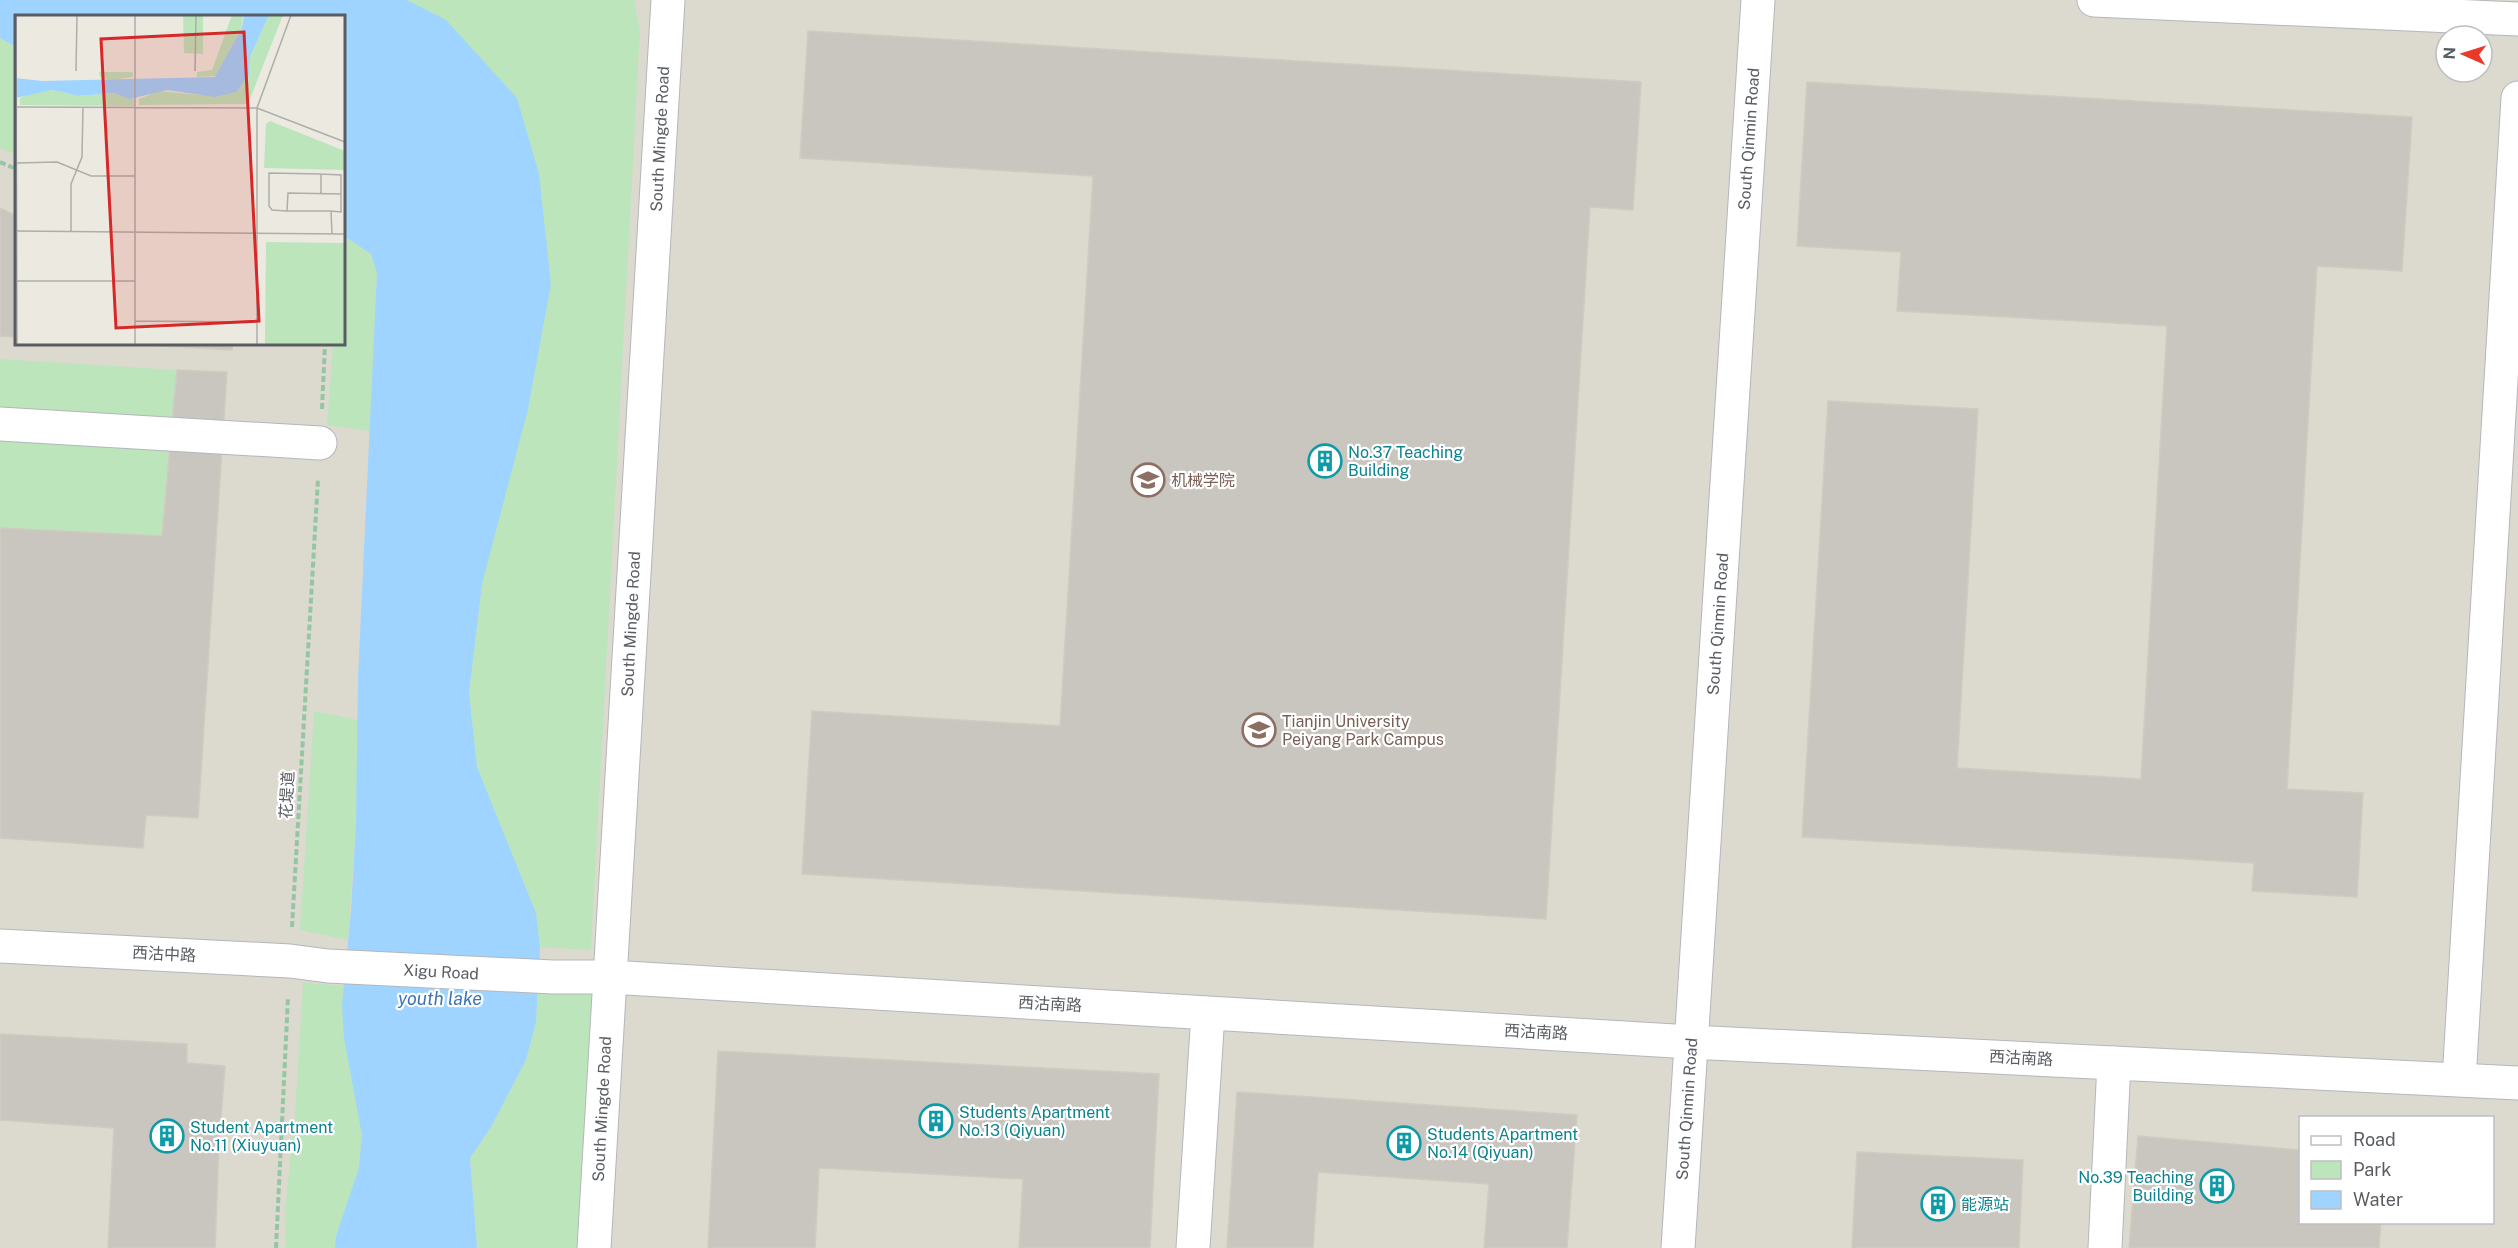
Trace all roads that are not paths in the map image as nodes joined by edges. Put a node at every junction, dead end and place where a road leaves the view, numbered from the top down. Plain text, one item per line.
1 (668, 0) edge
2 (1758, 0) edge
3 (2094, 0) edge
4 (2518, 19) edge
5 (2518, 98) edge
6 (0, 424) edge
7 (320, 443) road end
8 (0, 946) edge
9 (328, 966) joint
10 (553, 977) joint
11 (610, 977) junction
12 (1208, 1013) junction
13 (1691, 1042) junction
14 (2114, 1063) junction
15 (2460, 1080) junction
16 (2518, 1083) edge
17 (594, 1248) edge
18 (1192, 1248) edge
19 (1678, 1248) edge
20 (2104, 1248) edge

1 - 11 street, South Mingde Road
2 - 13 street, South Qinmin Road
3 - 4 street
5 - 15 street
6 - 7 street
8 - 9 street, 西沽中路
9 - 10 street, Xigu Road
10 - 11 street, 西沽南路
11 - 12 street, 西沽南路
11 - 17 street, South Mingde Road
12 - 13 street, 西沽南路
12 - 18 street
13 - 14 street, 西沽南路
13 - 19 street, South Qinmin Road
14 - 15 street, 西沽南路
14 - 20 street
15 - 16 street, 西沽南路

